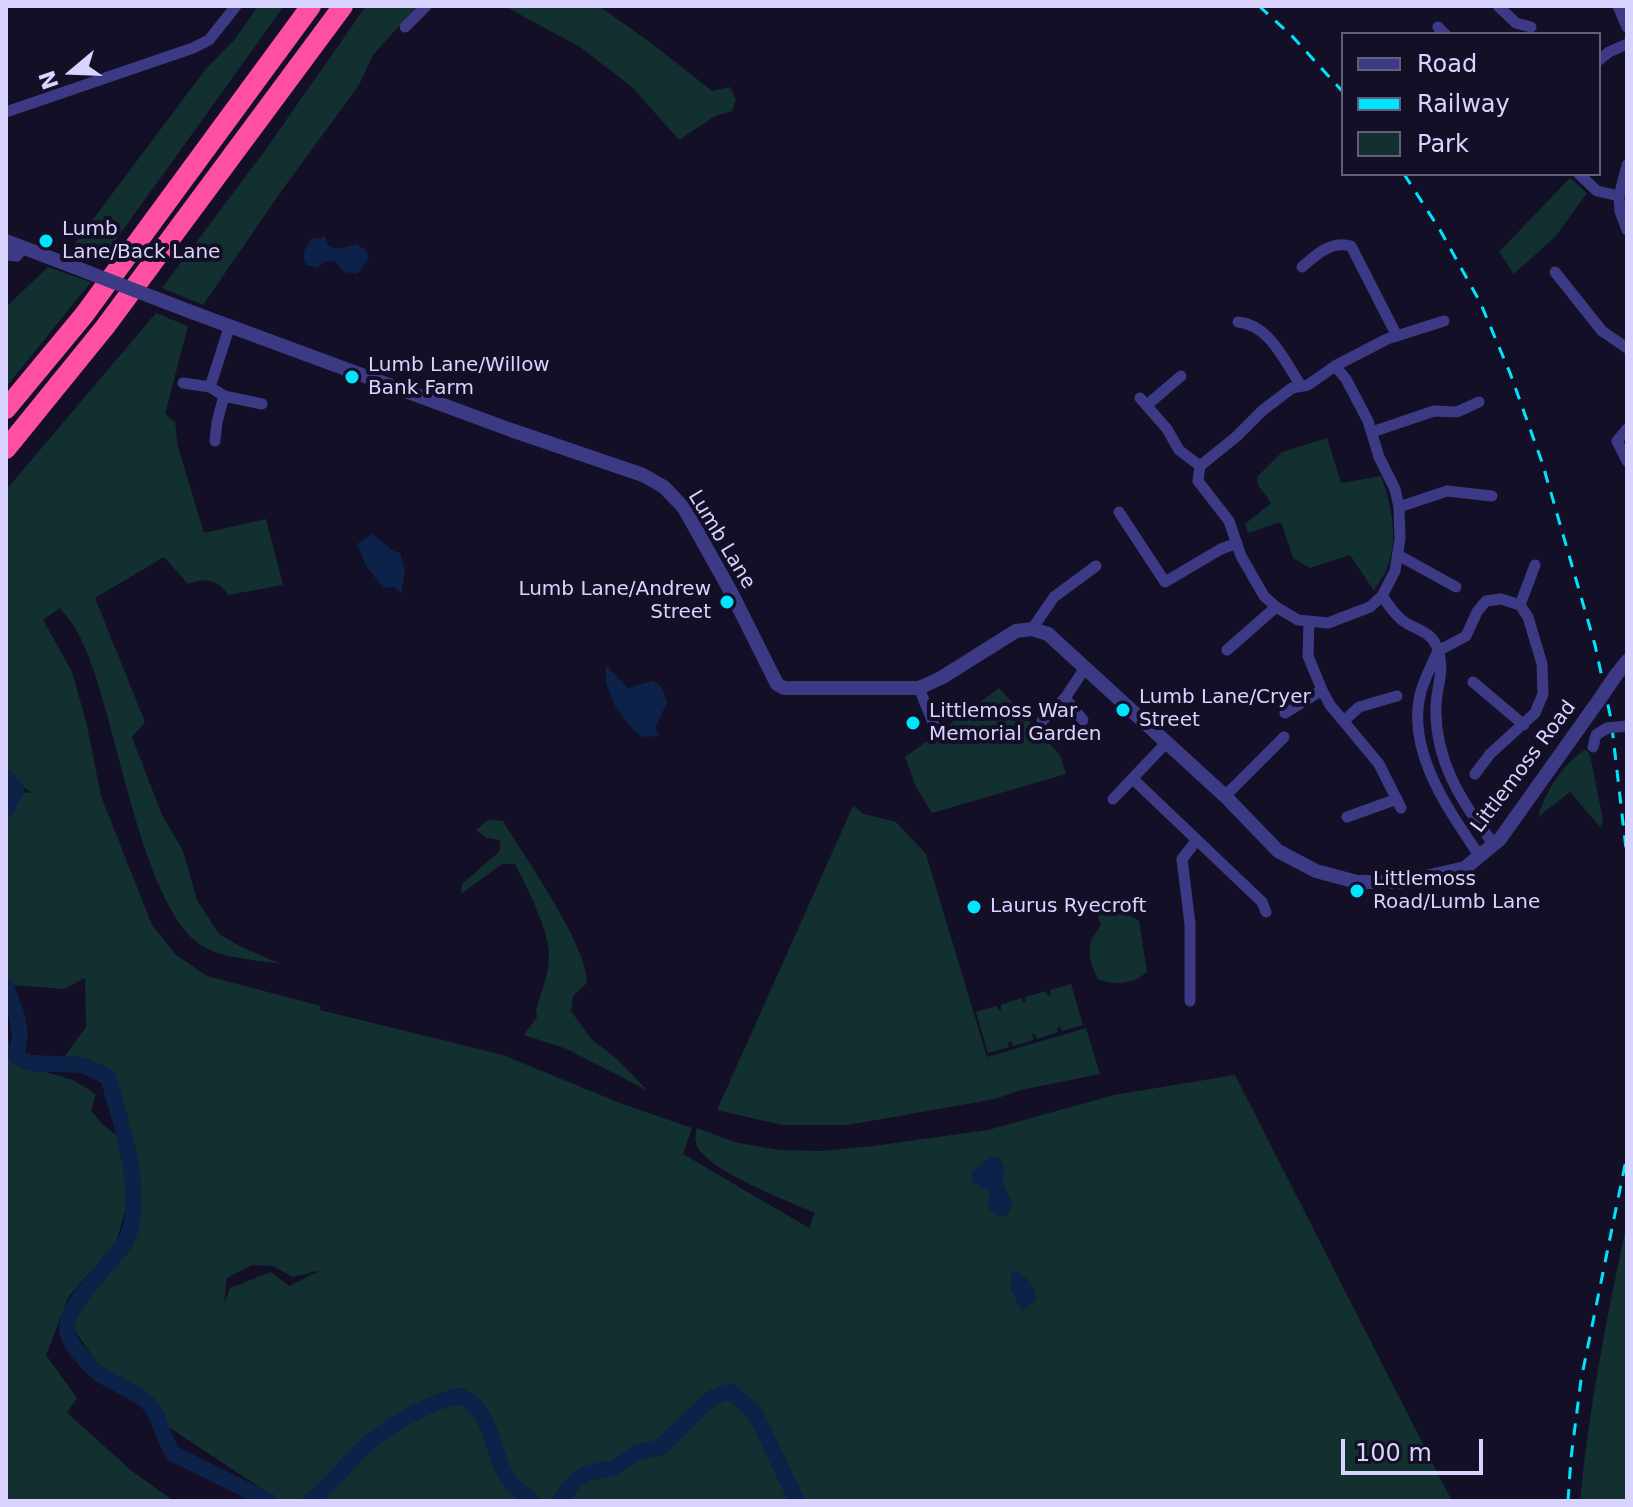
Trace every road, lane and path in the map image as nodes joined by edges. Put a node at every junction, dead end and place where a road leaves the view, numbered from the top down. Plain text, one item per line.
1 (236, 6) edge
2 (311, 6) edge
3 (343, 6) edge
4 (426, 6) edge
5 (1498, 6) edge
6 (1618, 6) edge
7 (405, 27) dead end
8 (1531, 27) dead end
9 (1627, 27) edge
10 (1627, 44) edge
11 (1601, 58) edge
12 (6, 112) edge
13 (1627, 165) edge
14 (1581, 176) edge
15 (1619, 196) junction
16 (1627, 230) edge
17 (6, 241) edge
18 (23, 248) junction
19 (6, 255) edge
20 (1302, 267) dead end
21 (1555, 272) dead end
22 (1444, 321) dead end
23 (1238, 322) dead end
24 (228, 331) junction
25 (1397, 336) junction
26 (1627, 348) edge
27 (1335, 366) junction
28 (1181, 376) dead end
29 (183, 383) dead end
30 (210, 387) junction
31 (1297, 387) junction
32 (224, 396) junction
33 (1479, 402) dead end
34 (262, 404) dead end
35 (6, 409) edge
36 (1627, 429) edge
37 (1372, 432) junction
38 (215, 441) dead end
39 (6, 449) edge
40 (1627, 461) edge
41 (1200, 466) junction
42 (1492, 496) dead end
43 (1399, 507) junction
44 (1119, 512) dead end
45 (1237, 543) junction
46 (1398, 555) junction
47 (1535, 565) dead end
48 (1096, 566) dead end
49 (1456, 587) dead end
50 (1382, 596) junction
51 (1520, 605) junction
52 (1276, 607) junction
53 (1309, 622) junction
54 (1032, 629) junction
55 (1227, 650) dead end
56 (1438, 651) junction
57 (1627, 661) edge
58 (1085, 668) junction
59 (1473, 682) dead end
60 (919, 688) junction
61 (1322, 690) junction
62 (1397, 696) dead end
63 (1065, 698) junction
64 (1285, 713) dead end
65 (1083, 720) dead end
66 (1042, 721) dead end
67 (1344, 721) junction
68 (1524, 725) junction
69 (1627, 726) edge
70 (936, 730) dead end
71 (1284, 737) dead end
72 (1167, 742) junction
73 (1593, 747) dead end
74 (1475, 774) dead end
75 (1133, 779) junction
76 (1225, 796) junction
77 (1113, 799) dead end
78 (1347, 817) dead end
79 (1197, 840) junction
80 (1493, 843) junction
81 (1479, 855) junction
82 (1266, 912) dead end
83 (1190, 1001) dead end

1 - 12 street
2 - 35 highway
3 - 39 highway
4 - 7 street
5 - 8 street
6 - 9 street
10 - 11 street
13 - 15 street
14 - 15 street
15 - 16 street
17 - 18 street, Lumb Lane
18 - 19 street
18 - 24 street, Lumb Lane, bridge
20 - 25 street
21 - 26 street
22 - 25 street
23 - 31 street
24 - 30 street
24 - 60 street, Lumb Lane
25 - 27 street
27 - 31 street
27 - 37 street
28 - 41 street
29 - 30 street
30 - 32 street
31 - 41 street
32 - 34 street
32 - 38 street
33 - 37 street
36 - 40 street
37 - 43 street
41 - 45 street
42 - 43 street
43 - 46 street
44 - 45 street
45 - 52 street
46 - 49 street
46 - 50 street
47 - 51 street
48 - 54 street
50 - 53 street
50 - 56 street
51 - 56 street
51 - 68 street
52 - 53 street
52 - 55 street
53 - 61 street
54 - 58 street
54 - 60 street, Lumb Lane
56 - 80 street
56 - 81 street
57 - 80 street, Littlemoss Road, bridge
58 - 63 street
58 - 72 street
59 - 68 street
60 - 70 street
61 - 64 street
61 - 67 street
62 - 67 street
63 - 65 street
63 - 66 street
67 - 78 street
68 - 74 street
69 - 73 street, bridge
71 - 76 street
72 - 75 street
72 - 76 street
75 - 77 street
75 - 79 street
76 - 81 street, Littlemoss Road
79 - 82 street
79 - 83 street
80 - 81 street, Littlemoss Road

